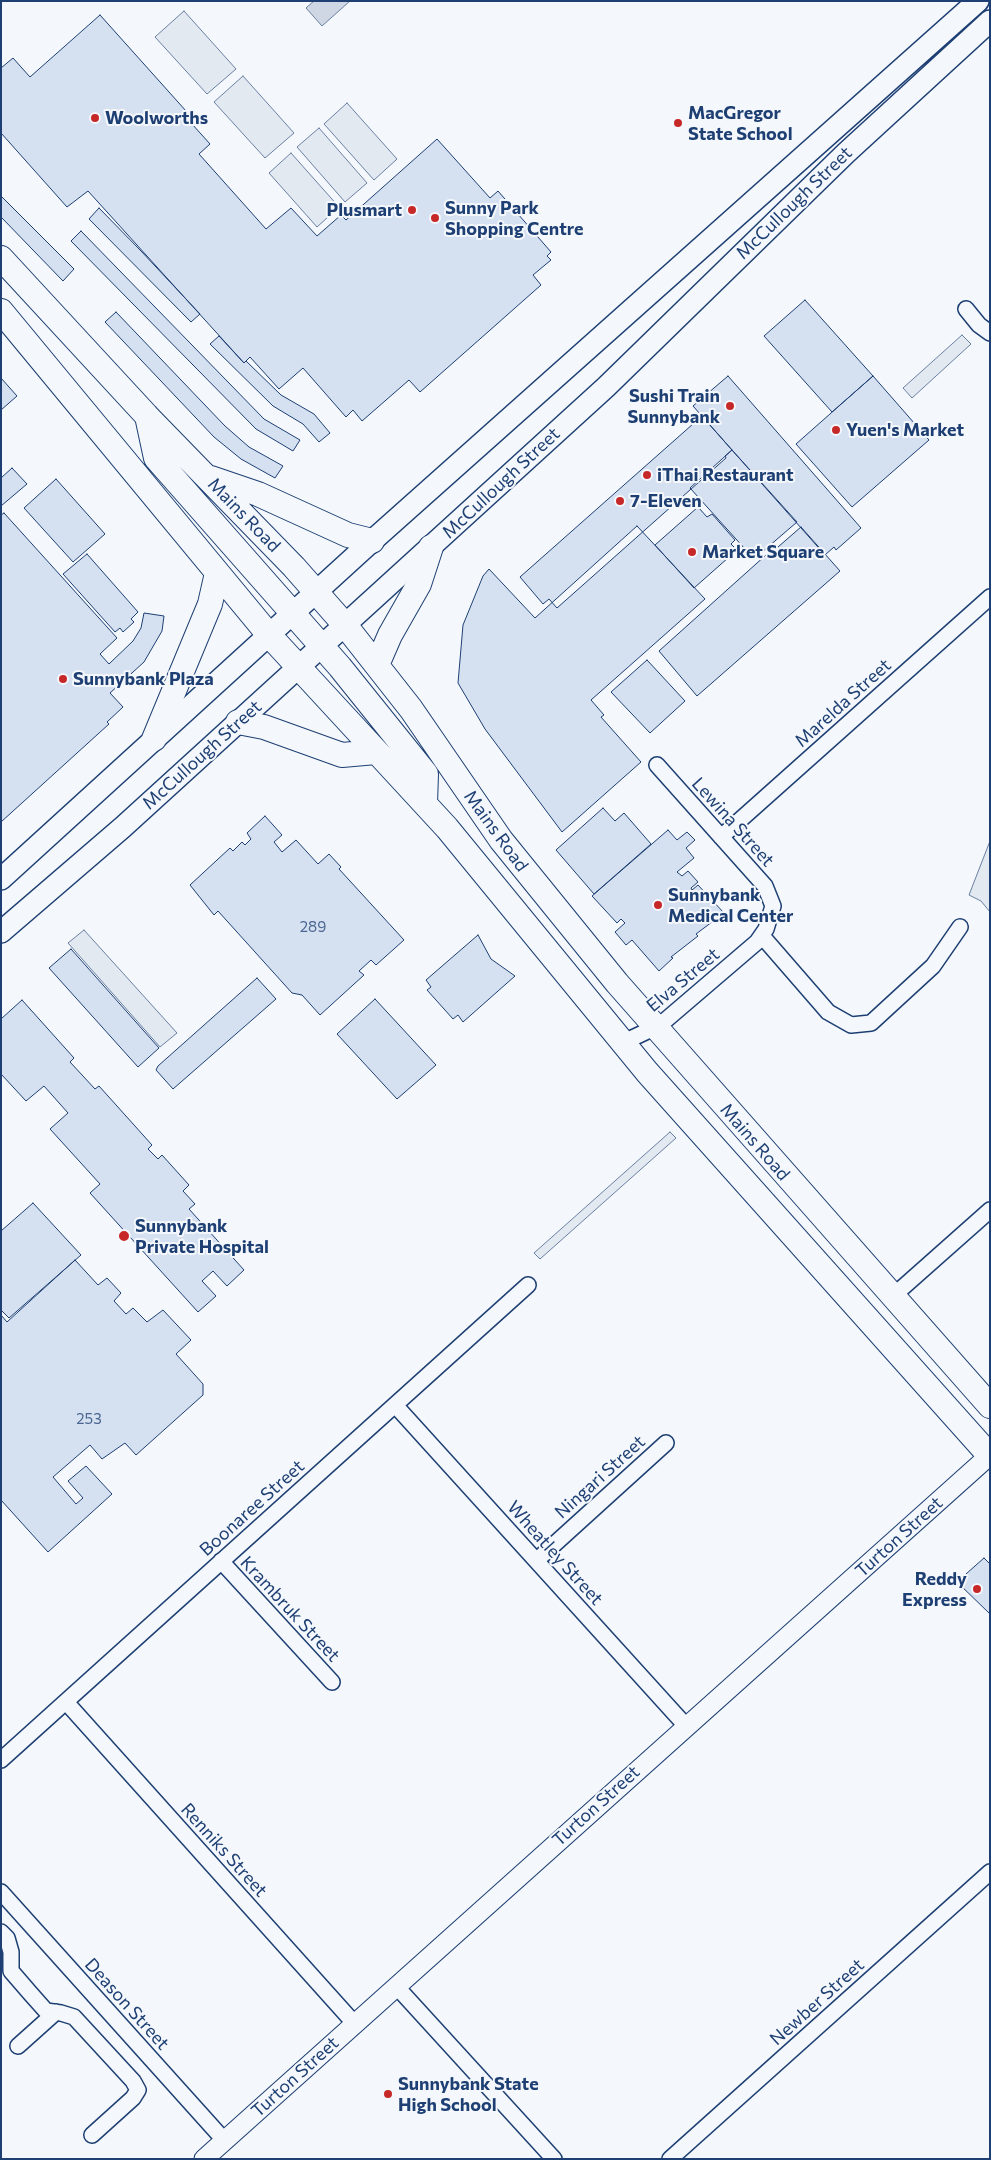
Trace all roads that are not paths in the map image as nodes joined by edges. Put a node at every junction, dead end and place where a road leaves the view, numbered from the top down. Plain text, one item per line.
1 (978, 1) edge
2 (990, 21) edge
3 (1, 258) edge
4 (966, 309) dead end
5 (1, 311) edge
6 (990, 333) edge
7 (147, 416) junction
8 (207, 477) junction
9 (372, 541) junction
10 (431, 548) junction
11 (218, 573) junction
12 (316, 592) junction
13 (990, 597) edge
14 (292, 614) junction
15 (345, 625) junction
16 (269, 635) junction
17 (322, 646) junction
18 (377, 665) junction
19 (297, 668) junction
20 (238, 722) junction
21 (154, 739) junction
22 (376, 752) junction
23 (657, 765) dead end
24 (425, 804) junction
25 (721, 837) junction
26 (1, 879) edge
27 (960, 927) dead end
28 (1, 932) edge
29 (762, 936) junction
30 (655, 1029) junction
31 (622, 1042) junction
32 (990, 1210) edge
33 (528, 1285) dead end
34 (892, 1297) junction
35 (395, 1405) junction
36 (990, 1406) edge
37 (666, 1442) dead end
38 (990, 1455) edge
39 (536, 1560) junction
40 (221, 1562) junction
41 (332, 1682) dead end
42 (66, 1702) junction
43 (686, 1726) junction
44 (1, 1760) edge
45 (990, 1872) edge
46 (1, 1892) edge
47 (1, 1932) edge
48 (396, 1986) junction
49 (56, 2012) junction
50 (354, 2023) junction
51 (18, 2046) dead end
52 (92, 2135) dead end
53 (224, 2140) junction
54 (204, 2159) edge
55 (554, 2159) edge
56 (670, 2159) edge

1 - 9 main road, McCullough Street
2 - 10 main road, McCullough Street
3 - 7 main road, Mains Road
4 - 6 street
5 - 11 main road, Mains Road
7 - 8 main road, Mains Road
7 - 14 main road
8 - 9 main road
8 - 12 main road, Mains Road
9 - 12 main road, McCullough Street
10 - 15 main road, McCullough Street
10 - 18 main road
11 - 16 main road, Mains Road
11 - 21 main road
12 - 14 main road, McCullough Street
12 - 15 main road, Mains Road
13 - 25 street, Marelda Street
14 - 16 main road, McCullough Street
14 - 17 main road
15 - 17 main road, McCullough Street
15 - 18 main road, Mains Road
16 - 19 main road, Mains Road
16 - 21 main road, McCullough Street
17 - 19 main road, McCullough Street
17 - 24 main road
18 - 30 main road, Mains Road
19 - 20 main road, McCullough Street
19 - 22 main road, Mains Road
20 - 22 main road
20 - 28 main road, McCullough Street
21 - 26 main road, McCullough Street
22 - 24 main road, Mains Road
23 - 25 street, Lewina Street
24 - 31 main road, Mains Road
25 - 29 street, Lewina Street
27 - 29 street
29 - 30 street, Elva Street
30 - 31 street, Elva Street
30 - 34 main road, Mains Road
31 - 38 main road, Mains Road
32 - 34 street
33 - 35 street, Boonaree Street
34 - 36 main road, Mains Road
35 - 39 street, Wheatley Street
35 - 40 street, Boonaree Street
37 - 39 street, Ningari Street
38 - 43 street, Turton Street
39 - 43 street, Wheatley Street
40 - 41 street, Krambruk Street
40 - 42 street, Boonaree Street
42 - 44 street, Boonaree Street
42 - 50 street, Renniks Street
43 - 48 street, Turton Street
45 - 56 street, Newber Street
46 - 53 street, Deason Street
47 - 49 street
48 - 50 street, Turton Street
48 - 55 street
49 - 51 street
49 - 52 street
50 - 53 street, Turton Street
53 - 54 street, Turton Street

